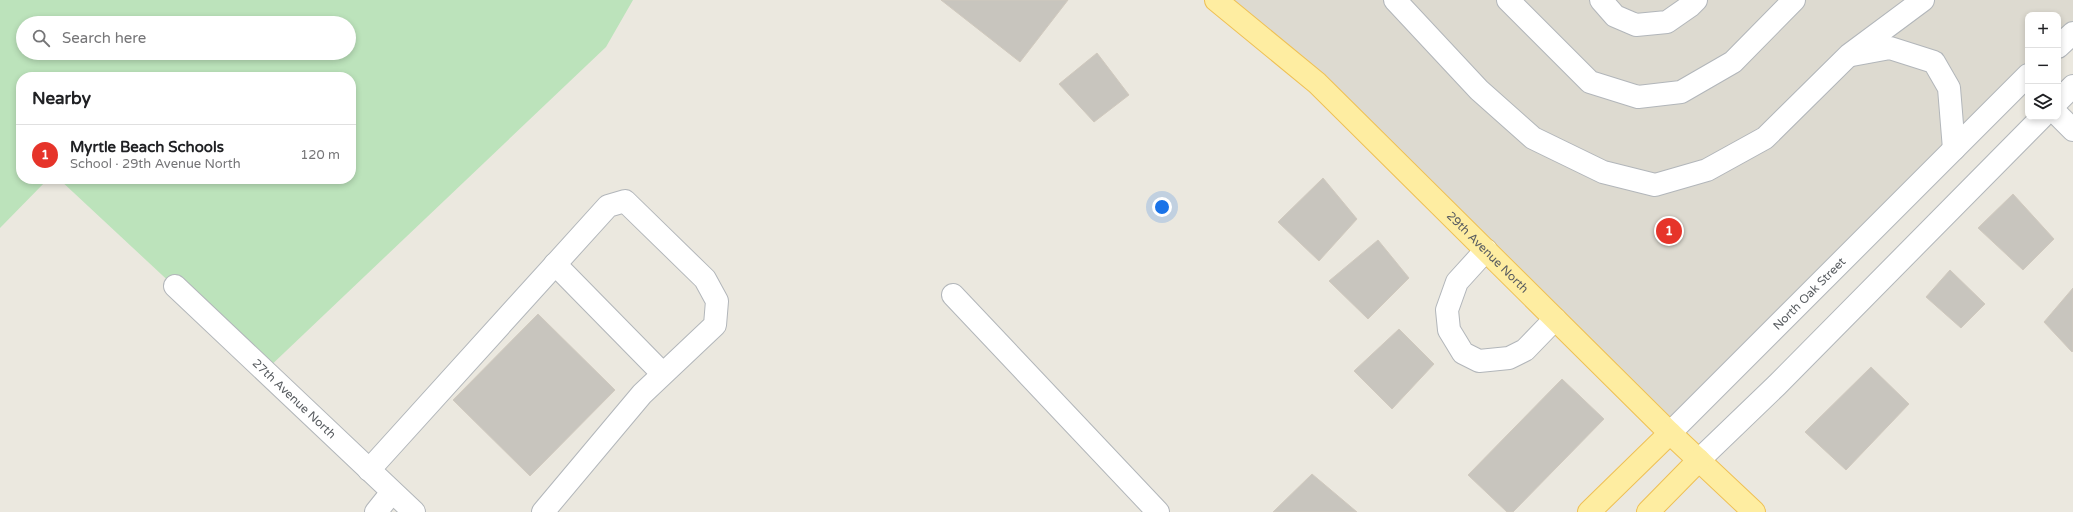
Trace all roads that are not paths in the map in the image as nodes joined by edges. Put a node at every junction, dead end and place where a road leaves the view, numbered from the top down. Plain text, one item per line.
1 (1216, 0) edge
2 (1395, 0) edge
3 (1508, 0) edge
4 (1601, 0) edge
5 (1696, 0) edge
6 (1794, 0) edge
7 (1922, 0) edge
8 (2073, 33) edge
9 (2061, 44) edge
10 (1849, 55) junction
11 (2025, 81) edge
12 (2073, 86) edge
13 (2061, 98) edge
14 (2061, 119) edge
15 (2039, 120) edge
16 (2073, 130) edge
17 (1954, 148) junction
18 (1486, 250) junction
19 (556, 264) junction
20 (174, 286) dead end
21 (952, 295) dead end
22 (1555, 319) junction
23 (662, 373) junction
24 (1670, 433) junction
25 (1699, 460) junction
26 (369, 470) junction
27 (392, 492) junction
28 (376, 512) edge
29 (414, 512) edge
30 (543, 512) edge
31 (1158, 512) edge
32 (1589, 512) edge
33 (1648, 512) edge
34 (1754, 512) edge

1 - 18 main road, 29th Avenue North
2 - 10 street
3 - 6 street
4 - 5 street
7 - 10 street
8 - 9 street
10 - 17 street
11 - 17 street, North Oak Street
12 - 13 street
14 - 16 street
15 - 25 street
17 - 24 street, North Oak Street
18 - 22 main road, 29th Avenue North
18 - 22 street
19 - 23 street
19 - 23 street
19 - 26 street
20 - 26 street, 27th Avenue North
21 - 31 street
22 - 24 main road, 29th Avenue North
23 - 30 street
24 - 25 main road, 29th Avenue North
24 - 32 main road, North Oak Street
25 - 33 main road
25 - 34 main road, 29th Avenue North
26 - 27 street, 27th Avenue North
27 - 28 street
27 - 29 street, 27th Avenue North

